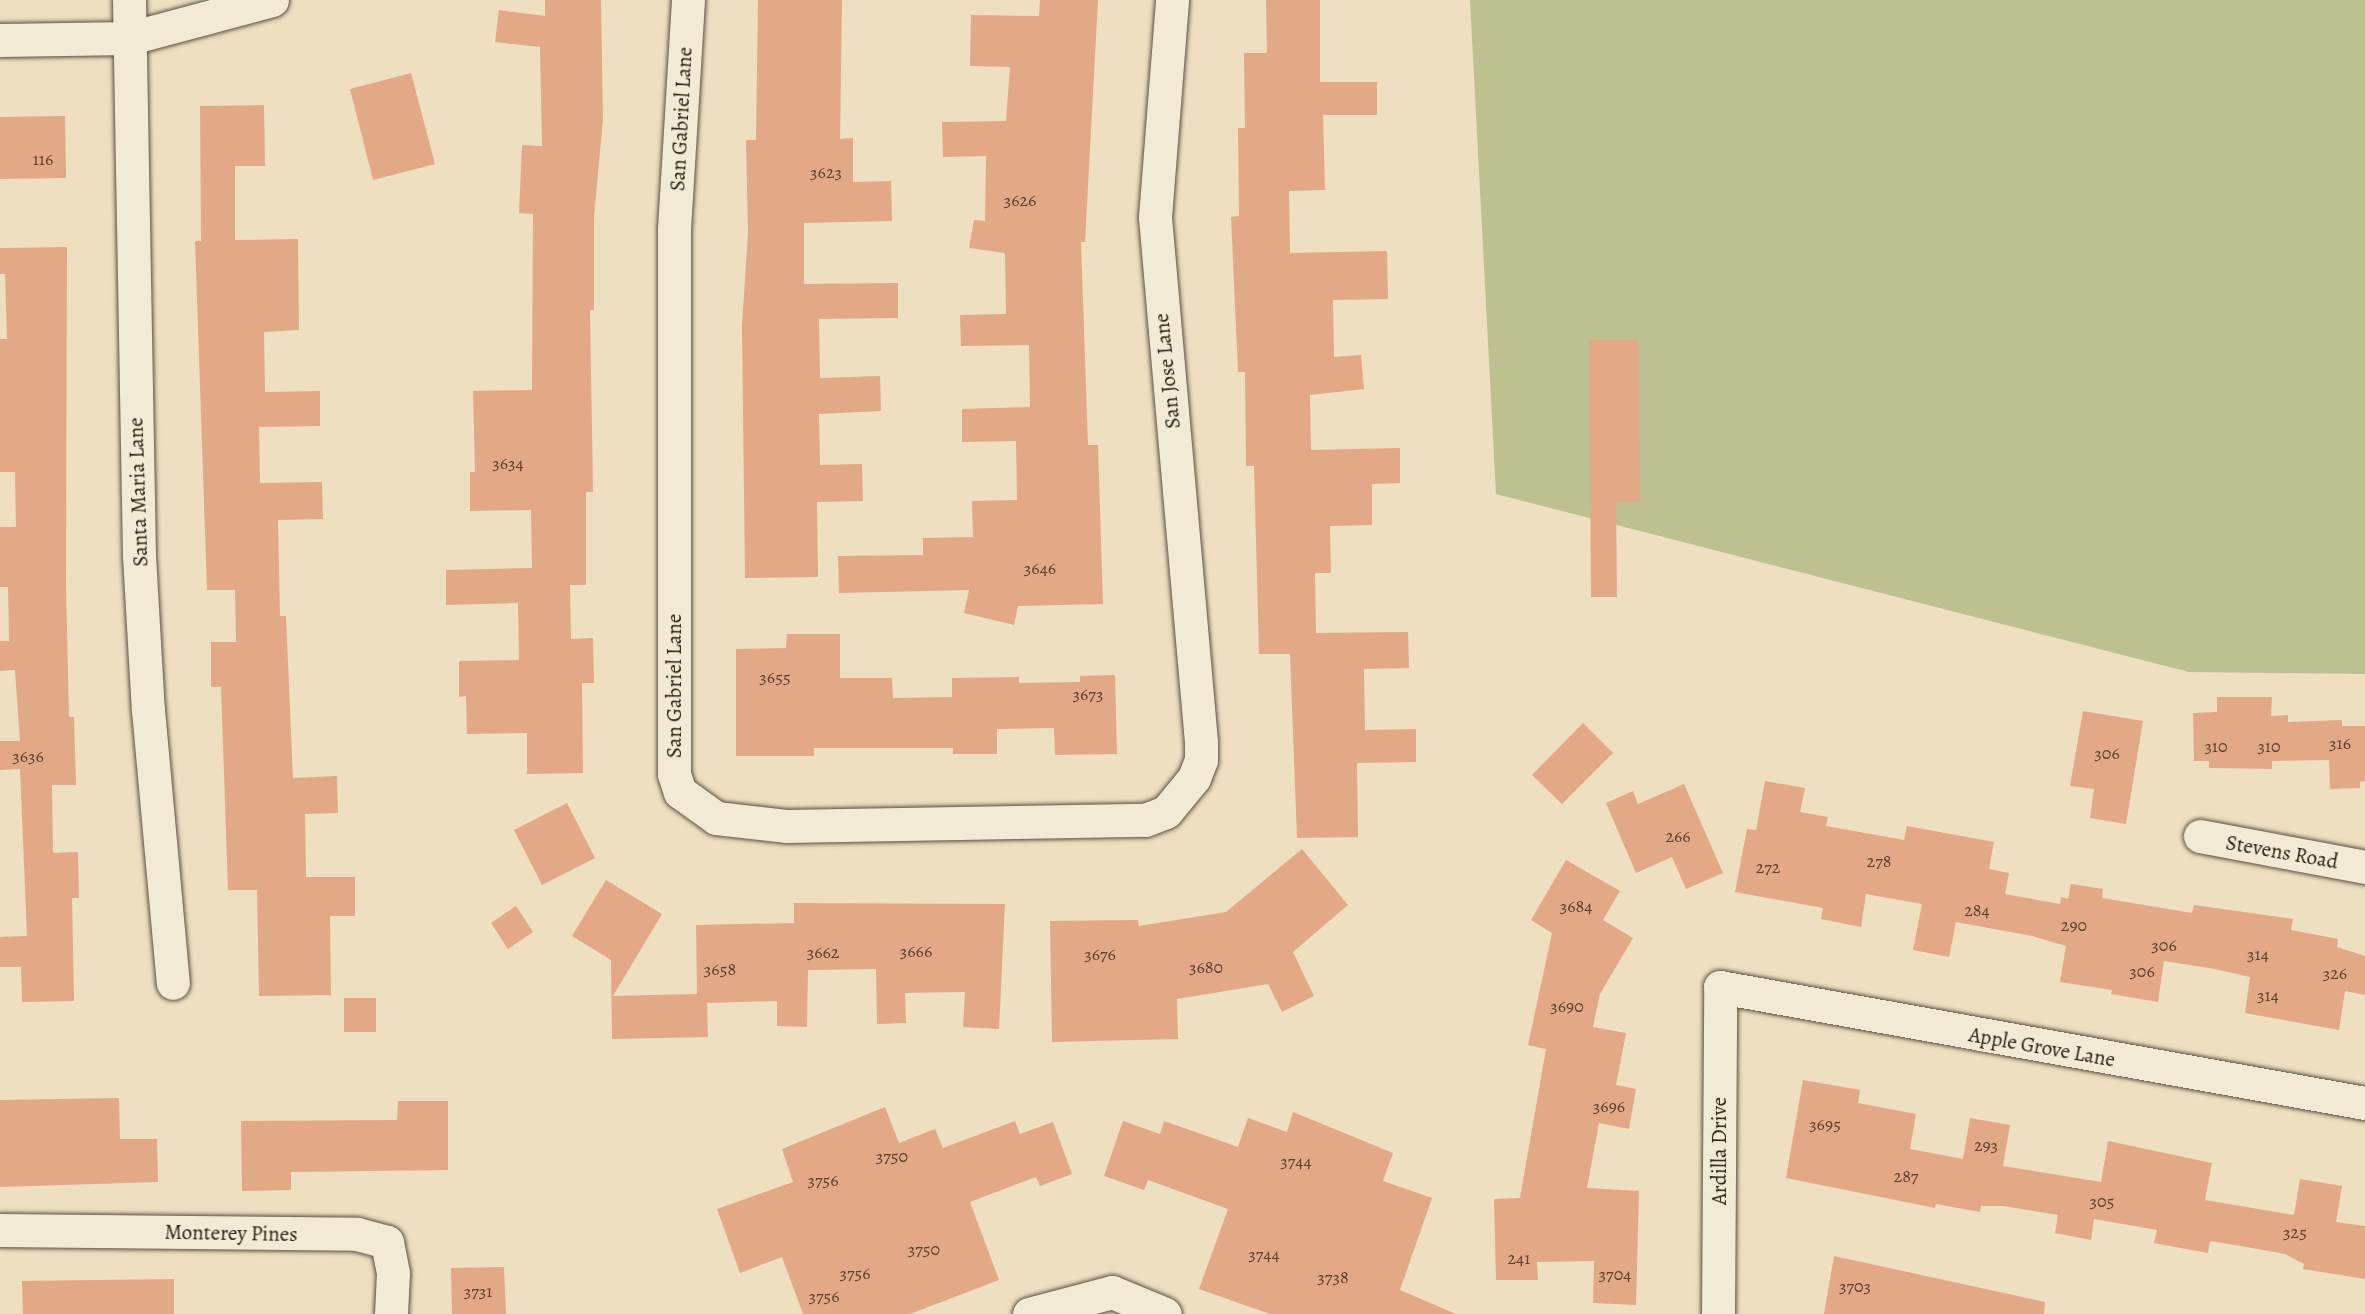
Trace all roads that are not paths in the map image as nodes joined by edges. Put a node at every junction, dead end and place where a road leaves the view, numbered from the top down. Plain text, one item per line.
1 (129, 0) edge
2 (272, 0) edge
3 (688, 0) edge
4 (1171, 0) edge
5 (130, 38) junction
6 (0, 40) edge
7 (1201, 742) joint
8 (2200, 836) dead end
9 (2365, 867) edge
10 (173, 984) dead end
11 (1720, 987) joint
12 (2365, 1103) edge
13 (0, 1230) edge
14 (391, 1314) edge
15 (1029, 1314) edge
16 (1165, 1314) edge
17 (1718, 1314) edge

1 - 5 street, Santa Maria Lane
2 - 5 street
3 - 7 street, San Gabriel Lane
4 - 7 street, San Jose Lane
5 - 6 street
5 - 10 street, Santa Maria Lane
8 - 9 street, Stevens Road
11 - 12 street, Apple Grove Lane
11 - 17 street, Ardilla Drive
13 - 14 street, Monterey Pines
15 - 16 street

